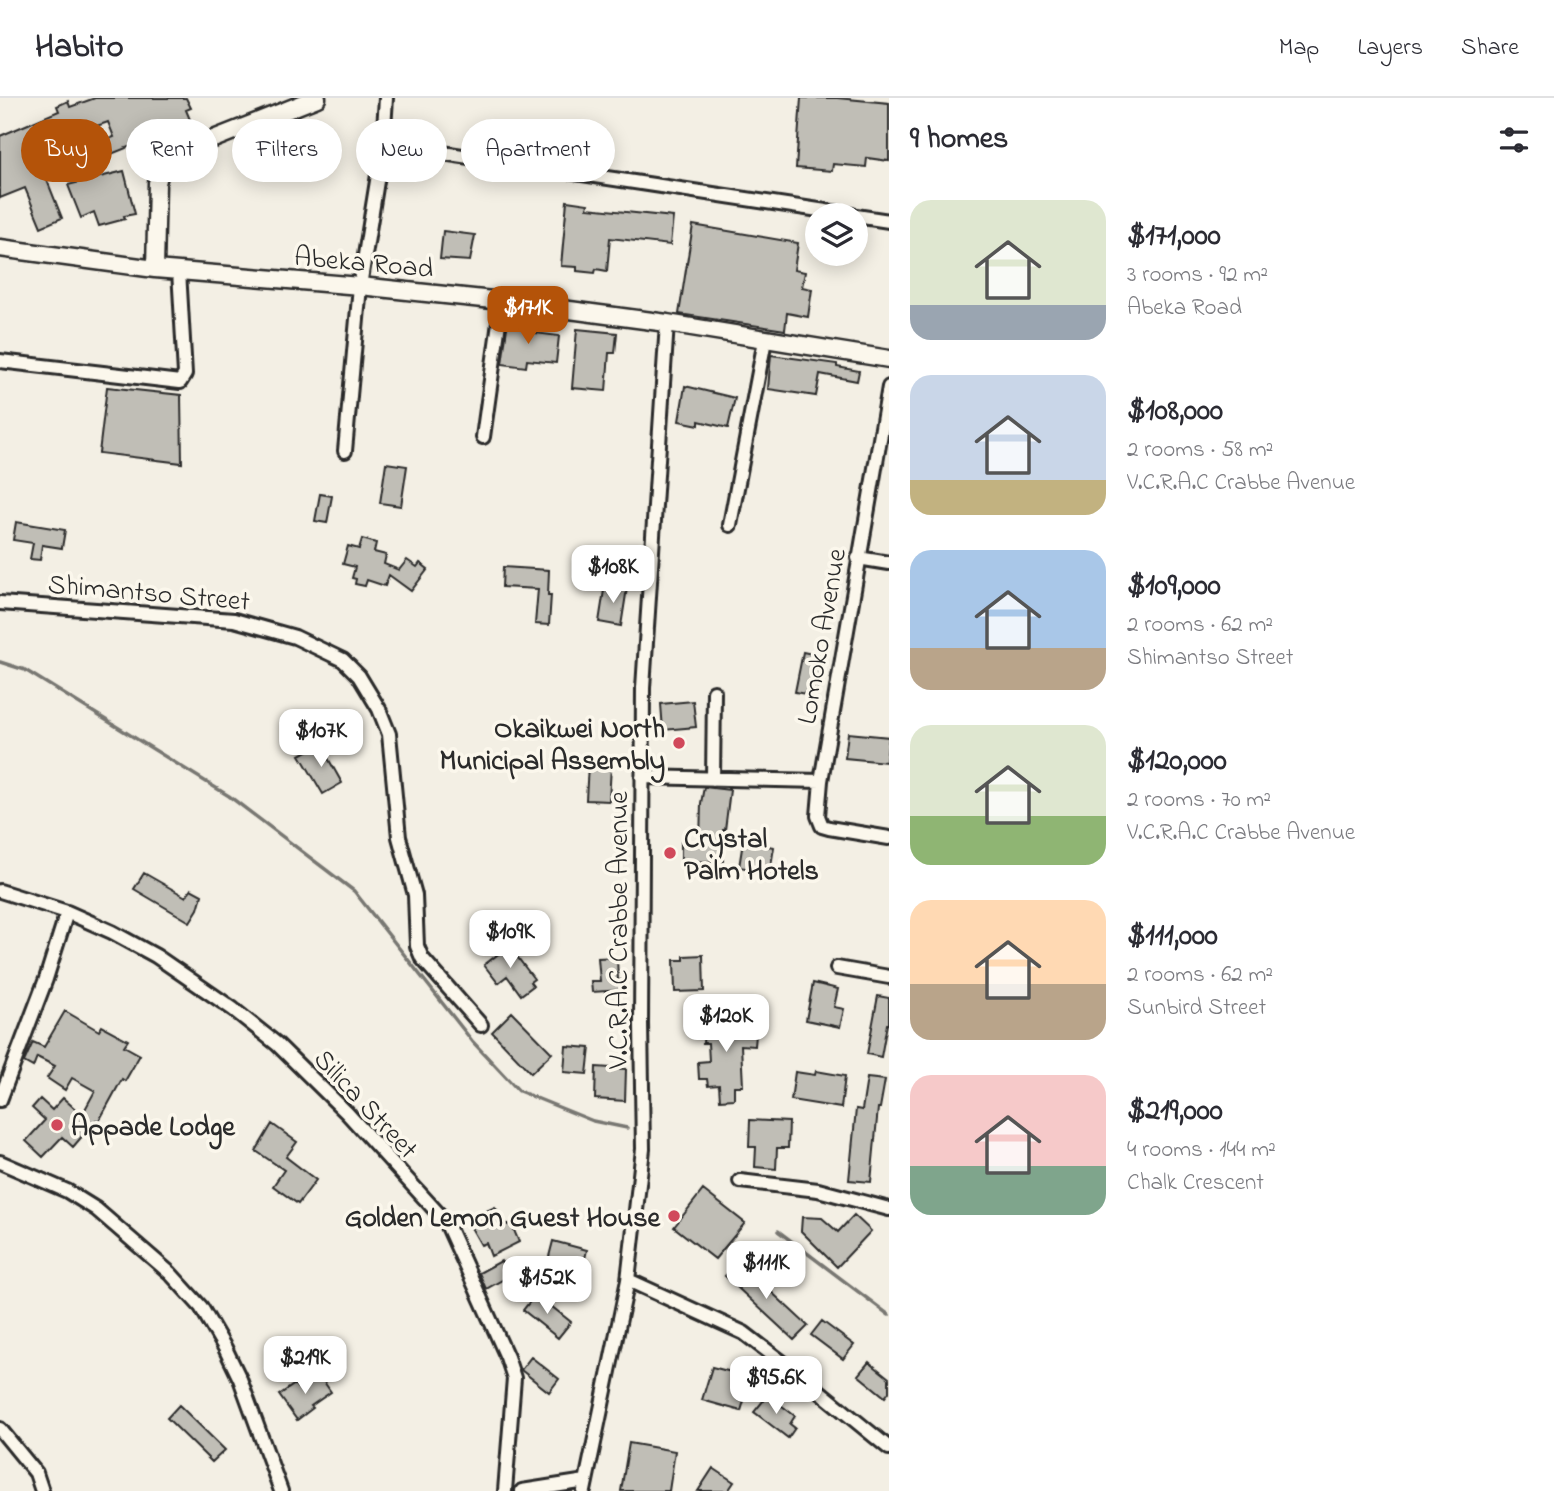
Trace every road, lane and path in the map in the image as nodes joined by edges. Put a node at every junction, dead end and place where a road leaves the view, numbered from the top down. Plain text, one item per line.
1 (317, 98) edge
2 (386, 98) edge
3 (385, 119) edge
4 (447, 154) edge
5 (377, 182) edge
6 (805, 209) edge
7 (868, 218) edge
8 (889, 221) edge
9 (0, 248) edge
10 (155, 269) junction
11 (179, 271) junction
12 (360, 286) junction
13 (502, 301) junction
14 (667, 323) junction
15 (765, 340) junction
16 (889, 359) edge
17 (0, 361) edge
18 (889, 387) edge
19 (483, 436) dead end
20 (345, 451) dead end
21 (730, 525) dead end
22 (858, 558) junction
23 (889, 563) edge
24 (0, 603) edge
25 (715, 692) dead end
26 (642, 777) junction
27 (713, 779) junction
28 (821, 780) junction
29 (889, 838) edge
30 (0, 891) edge
31 (67, 912) junction
32 (837, 968) dead end
33 (889, 977) edge
34 (481, 1025) dead end
35 (0, 1100) edge
36 (0, 1162) edge
37 (740, 1181) dead end
38 (889, 1209) edge
39 (628, 1280) junction
40 (0, 1429) edge
41 (889, 1448) edge
42 (585, 1486) edge
43 (42, 1491) edge
44 (281, 1491) edge
45 (505, 1491) edge
46 (522, 1491) edge

1 - 10 street
2 - 3 street
4 - 6 street
5 - 12 street
7 - 8 street
9 - 10 street, Abeka Road
10 - 11 street, Abeka Road
11 - 12 street, Abeka Road
11 - 17 street
12 - 13 street, Abeka Road
12 - 20 street
13 - 14 street, Abeka Road
13 - 19 street
14 - 15 street, Abeka Road
14 - 26 street, V.C.R.A.C Crabbe Avenue
15 - 16 street, Abeka Road
15 - 21 street
18 - 22 street, Lomoko Avenue
22 - 23 street
22 - 28 street, Lomoko Avenue
24 - 34 street, Shimantso Street
25 - 27 street
26 - 27 street
26 - 39 street, V.C.R.A.C Crabbe Avenue
27 - 28 street
28 - 29 street, Lomoko Avenue
30 - 31 street, Silica Street
31 - 35 street
31 - 45 street, Silica Street
32 - 33 street
36 - 44 street
37 - 38 street
39 - 41 street
39 - 42 street, V.C.R.A.C Crabbe Avenue
40 - 43 street
42 - 46 street

